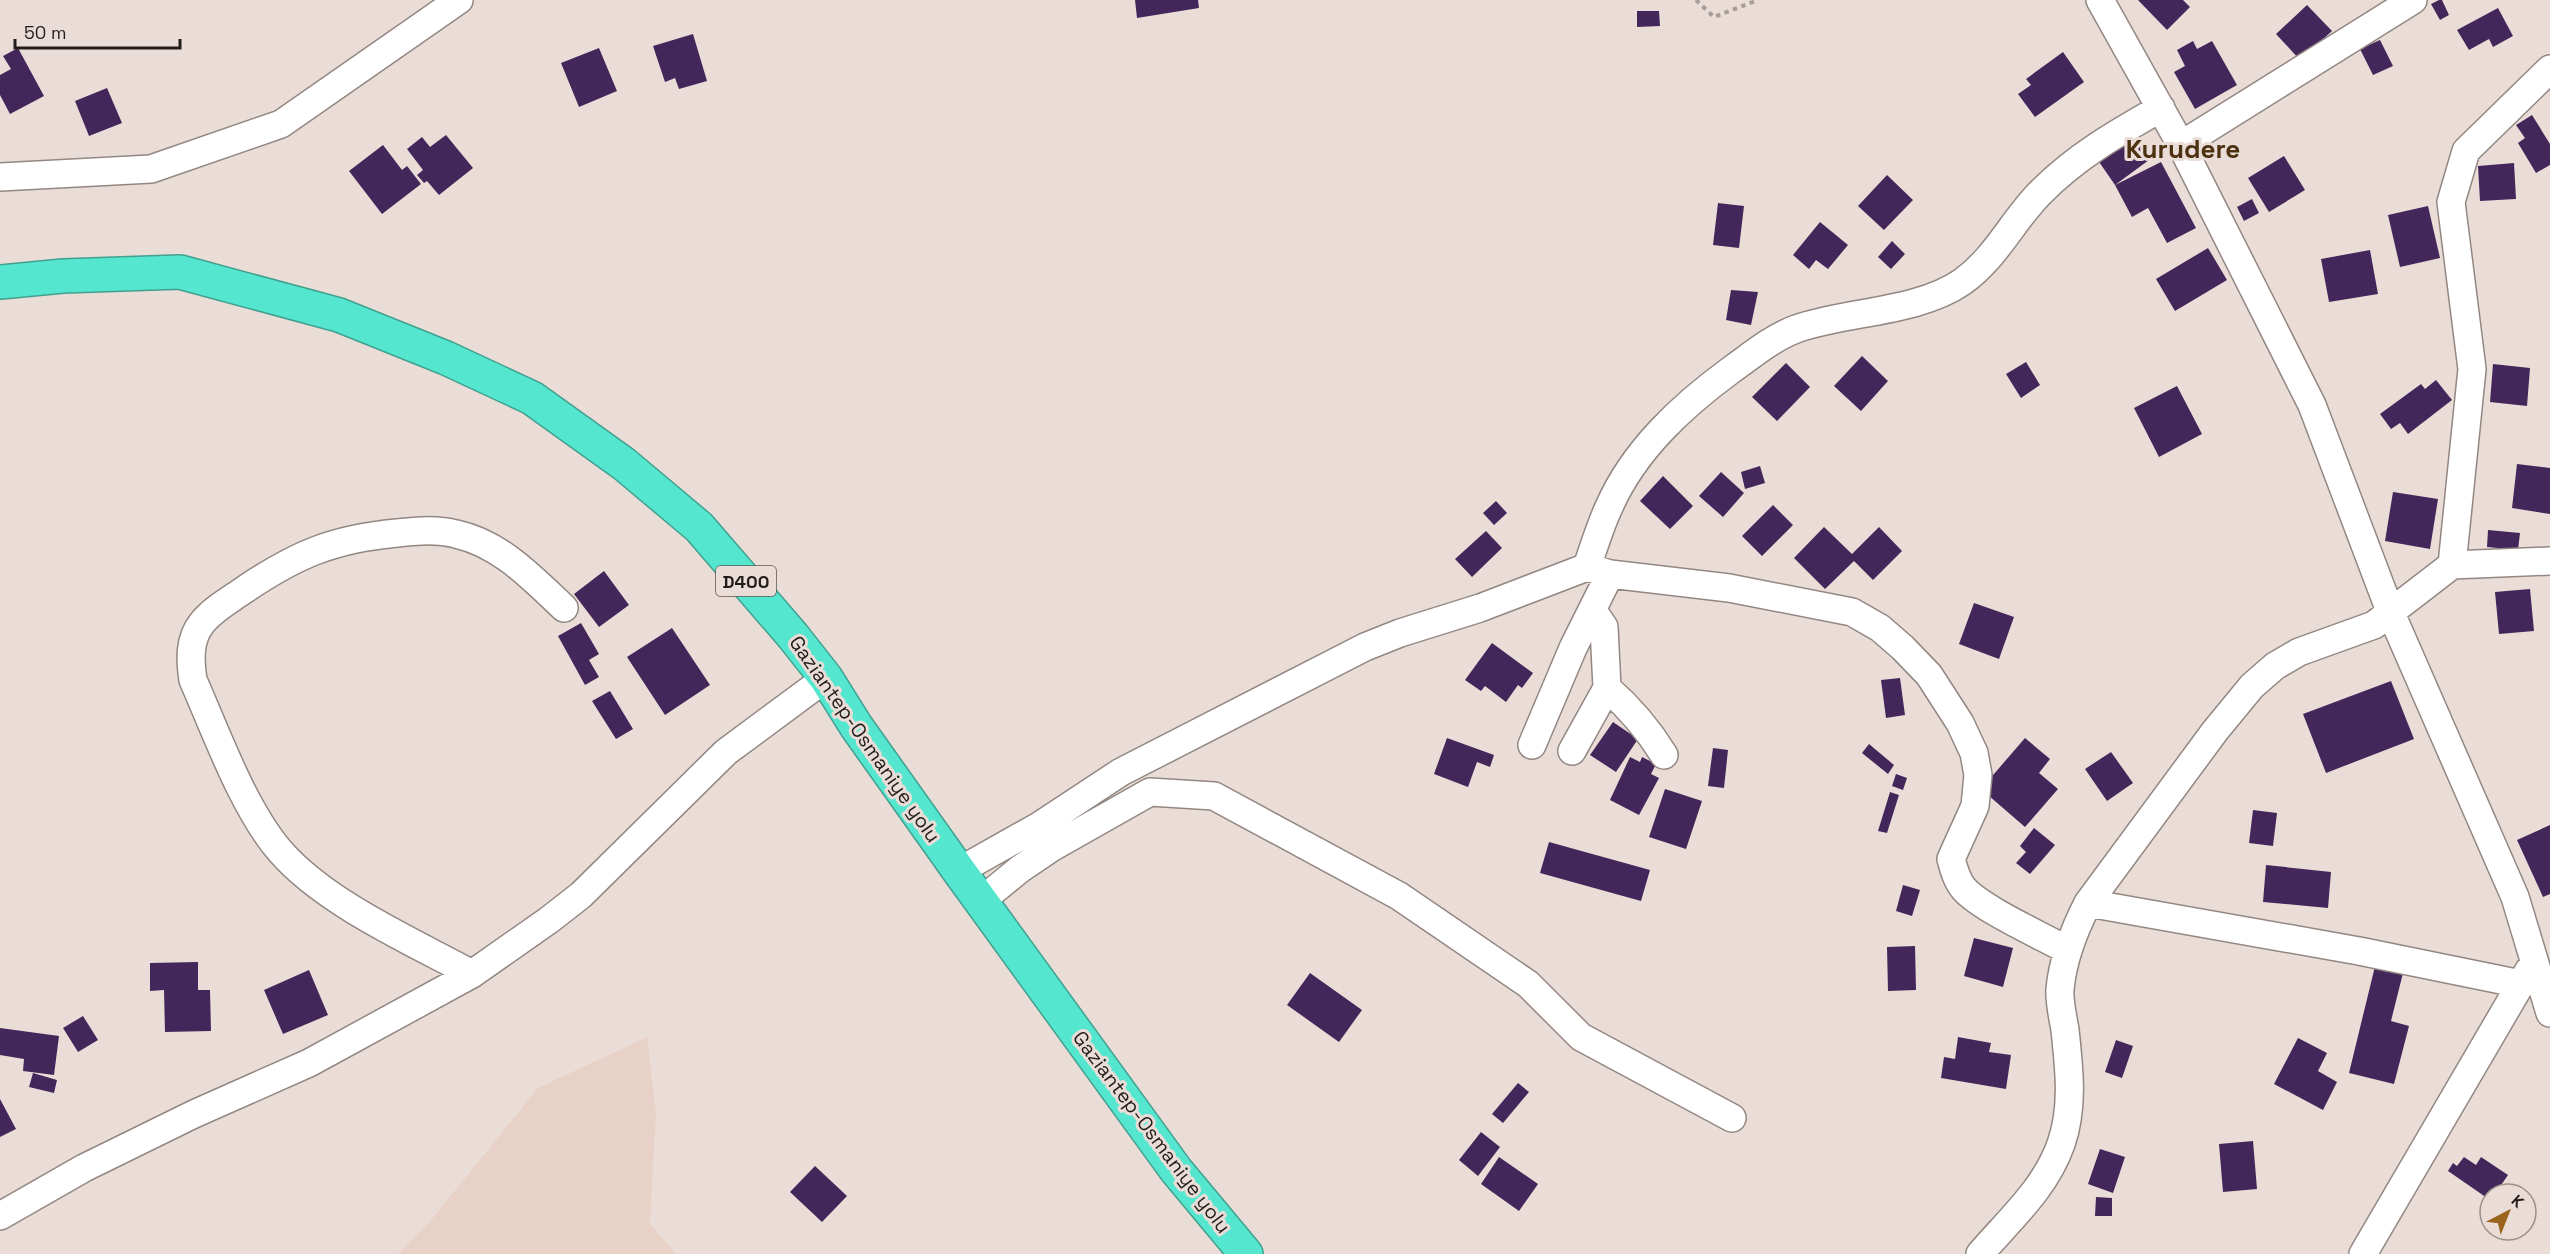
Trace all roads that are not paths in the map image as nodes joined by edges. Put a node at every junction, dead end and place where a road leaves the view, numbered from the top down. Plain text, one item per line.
1 (459, 0) edge
2 (2100, 0) edge
3 (2413, 0) edge
4 (2550, 69) edge
5 (2161, 108) junction
6 (2181, 145) junction
7 (0, 177) edge
8 (0, 282) edge
9 (2550, 561) edge
10 (2452, 566) junction
11 (1599, 570) junction
12 (564, 608) dead end
13 (1593, 611) junction
14 (2390, 611) junction
15 (826, 678) junction
16 (1607, 687) junction
17 (1532, 745) dead end
18 (1572, 751) dead end
19 (1664, 755) dead end
20 (959, 872) junction
21 (981, 901) junction
22 (2088, 903) junction
23 (2067, 950) junction
24 (2534, 961) junction
25 (472, 974) junction
26 (2521, 984) junction
27 (2550, 1012) edge
28 (1732, 1118) dead end
29 (0, 1216) edge
30 (1246, 1254) edge
31 (1980, 1254) edge
32 (2363, 1254) edge

1 - 7 street
2 - 5 street
3 - 6 street
4 - 10 street
5 - 6 street
5 - 11 street
6 - 14 street
8 - 15 highway, Gaziantep-Osmaniye yolu / D400
9 - 10 street
10 - 14 street
11 - 13 street
11 - 20 street
11 - 23 street
12 - 25 street
13 - 16 street
13 - 17 street
14 - 22 street
14 - 24 street
15 - 20 highway, Gaziantep-Osmaniye yolu / D400
15 - 25 street
16 - 18 street
16 - 19 street
20 - 21 highway, Gaziantep-Osmaniye yolu / D400
21 - 28 street
21 - 30 highway, Gaziantep-Osmaniye yolu / D400
22 - 23 street
22 - 26 street
23 - 31 street
24 - 26 street
24 - 27 street
25 - 29 street
26 - 32 street

